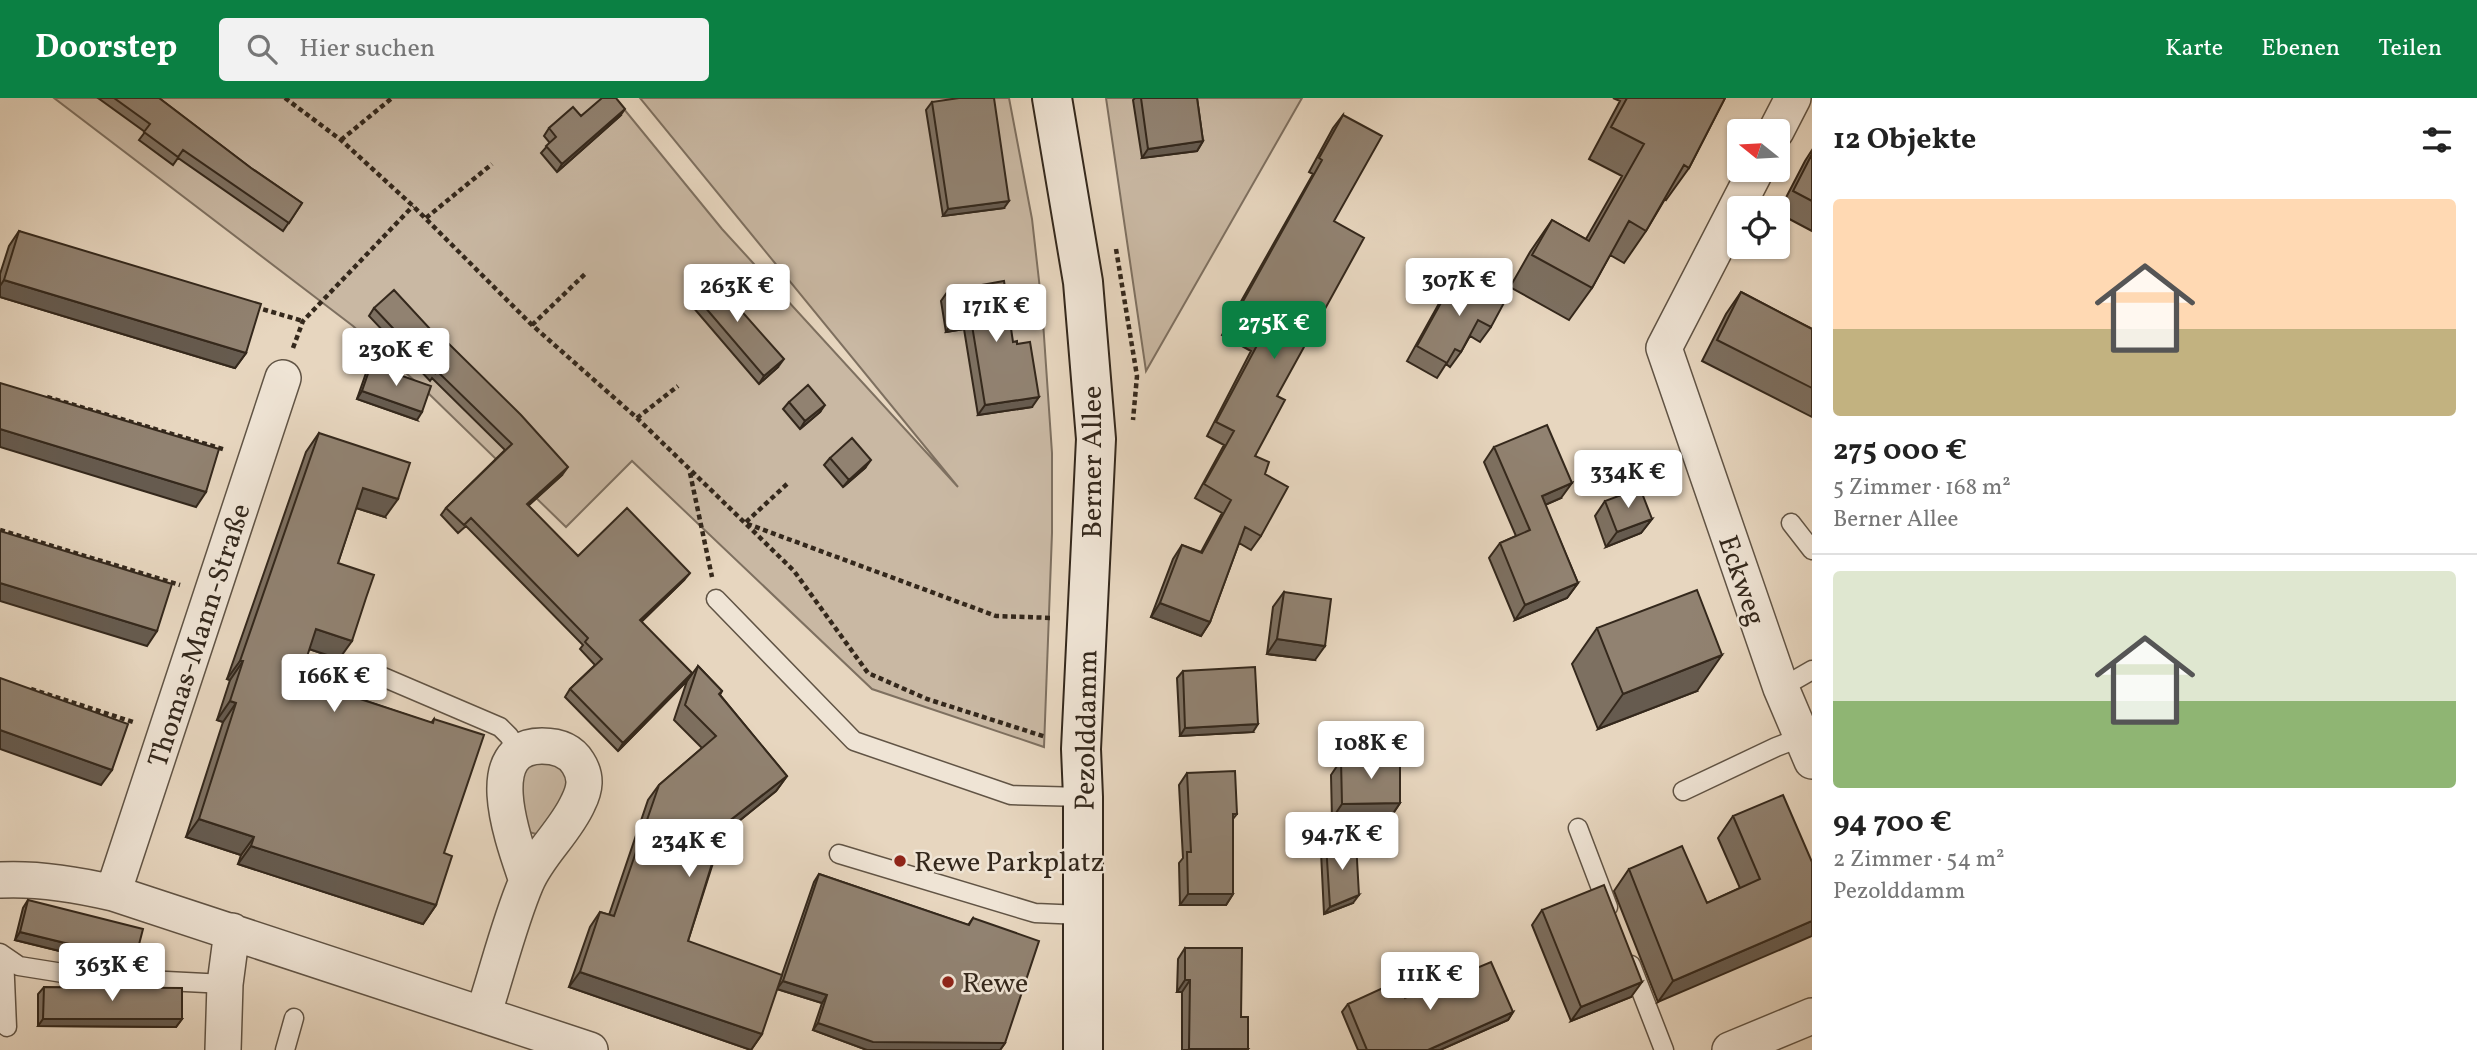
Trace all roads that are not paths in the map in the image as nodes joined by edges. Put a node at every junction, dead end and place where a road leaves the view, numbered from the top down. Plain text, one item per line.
1 (1052, 98) edge
2 (1793, 98) edge
3 (1782, 119) edge
4 (1750, 182) edge
5 (283, 378) road end
6 (1791, 523) dead end
7 (1812, 550) edge
8 (716, 599) road end
9 (1088, 619) joint
10 (1812, 670) edge
11 (383, 677) dead end
12 (1781, 688) junction
13 (1807, 749) edge
14 (519, 752) junction
15 (1683, 791) dead end
16 (1083, 797) junction
17 (1578, 828) dead end
18 (839, 854) dead end
19 (0, 880) edge
20 (527, 881) junction
21 (113, 893) junction
22 (1082, 915) junction
23 (1616, 927) edge
24 (232, 931) junction
25 (1626, 951) edge
26 (2, 954) edge
27 (225, 984) junction
28 (483, 1015) junction
29 (1812, 1016) edge
30 (293, 1017) dead end
31 (7, 1027) dead end
32 (223, 1050) edge
33 (285, 1050) edge
34 (590, 1050) edge
35 (1083, 1050) edge
36 (1664, 1050) edge
37 (1730, 1050) edge

1 - 9 street, Berner Allee
2 - 3 street
4 - 12 street, Eckweg
5 - 21 street, Thomas-Mann-Straße
6 - 7 lane
8 - 16 lane
9 - 16 street, Pezolddamm
10 - 12 lane
11 - 14 lane
12 - 13 street, Eckweg
13 - 15 lane
14 - 20 street
14 - 20 street
16 - 22 street, Pezolddamm
17 - 23 lane
18 - 22 lane
19 - 21 street
20 - 28 street
21 - 24 street
22 - 35 street, Pezolddamm
24 - 27 street
24 - 28 street
25 - 36 lane
26 - 27 lane
26 - 31 lane
27 - 32 street
28 - 34 street
29 - 37 street
30 - 33 lane

